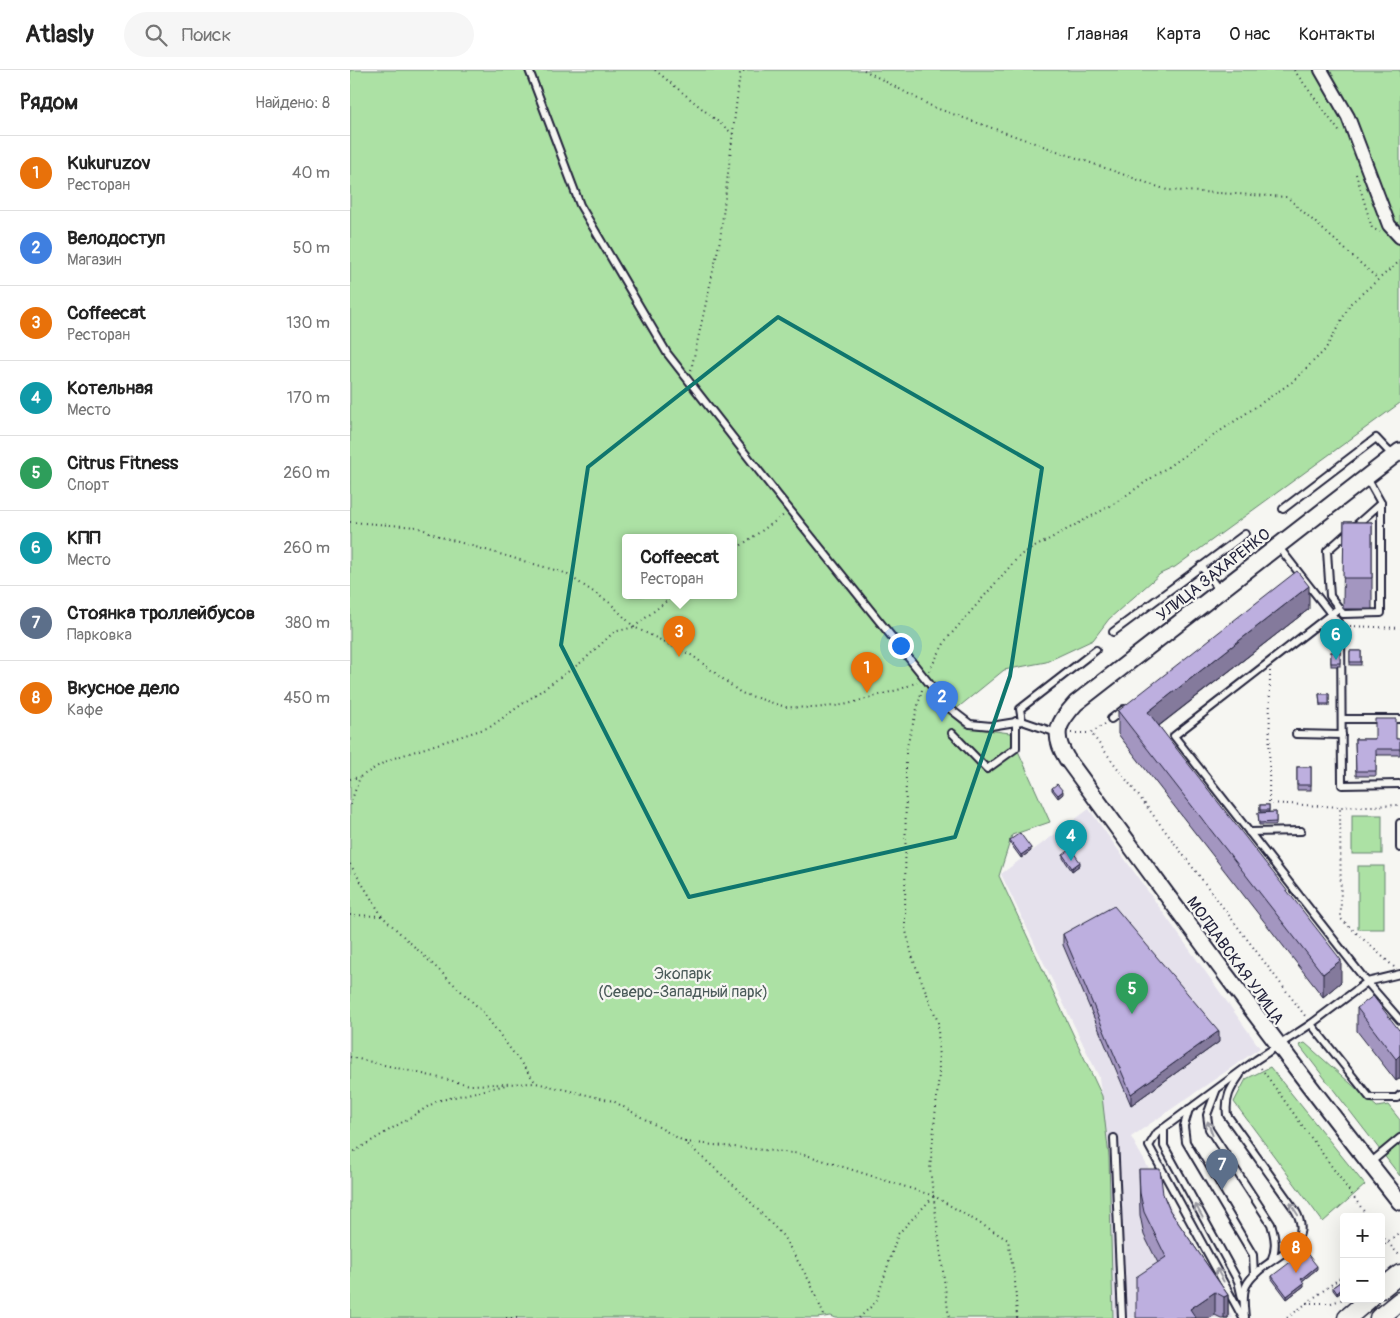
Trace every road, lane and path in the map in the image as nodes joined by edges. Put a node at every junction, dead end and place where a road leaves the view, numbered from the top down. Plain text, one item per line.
1 (528, 70) edge
2 (655, 70) edge
3 (745, 70) edge
4 (864, 70) edge
5 (1294, 70) edge
6 (1321, 70) edge
7 (732, 134) junction
8 (1346, 141) dead end
9 (1354, 167) dead end
10 (1386, 236) dead end
11 (1400, 236) edge
12 (1400, 261) edge
13 (1378, 279) junction
14 (688, 380) junction
15 (1397, 453) edge
16 (1367, 477) junction
17 (1381, 503) junction
18 (1283, 509) dead end
19 (790, 511) junction
20 (350, 522) edge
21 (1245, 534) dead end
22 (1278, 546) junction
23 (737, 548) edge
24 (1201, 566) junction
25 (1299, 573) junction
26 (1291, 580) edge
27 (1220, 591) junction
28 (669, 599) edge
29 (1339, 608) junction
30 (1331, 614) junction
31 (1341, 626) junction
32 (634, 627) junction
33 (1400, 628) edge
34 (1113, 632) dead end
35 (1096, 650) dead end
36 (1270, 661) junction
37 (926, 678) junction
38 (1134, 701) edge
39 (1111, 719) joint
40 (1342, 719) junction
41 (1400, 719) edge
42 (1019, 721) junction
43 (952, 733) dead end
44 (1057, 733) junction
45 (1091, 733) junction
46 (1296, 734) dead end
47 (1342, 735) junction
48 (360, 777) junction
49 (350, 780) edge
50 (1400, 784) edge
51 (350, 804) edge
52 (1400, 806) edge
53 (1340, 807) junction
54 (1400, 823) edge
55 (1301, 831) dead end
56 (1249, 832) junction
57 (1400, 848) edge
58 (350, 864) edge
59 (350, 915) edge
60 (382, 916) junction
61 (1400, 973) edge
62 (1367, 982) junction
63 (1400, 1020) edge
64 (1311, 1024) junction
65 (1278, 1045) junction
66 (350, 1057) edge
67 (1256, 1060) junction
68 (1244, 1069) junction
69 (536, 1083) junction
70 (512, 1084) junction
71 (1217, 1089) junction
72 (1399, 1098) edge
73 (1189, 1109) junction
74 (1164, 1128) junction
75 (1114, 1138) dead end
76 (1400, 1138) edge
77 (685, 1142) junction
78 (350, 1154) edge
79 (1370, 1163) junction
80 (934, 1196) junction
81 (1400, 1202) edge
82 (1365, 1213) edge
83 (1400, 1232) edge
84 (1385, 1240) edge
85 (1387, 1243) junction
86 (1400, 1256) edge
87 (1270, 1262) junction
88 (1400, 1274) edge
89 (1254, 1275) junction
90 (1340, 1278) edge
91 (1385, 1286) edge
92 (1340, 1300) edge
93 (1243, 1301) junction
94 (1400, 1301) edge
95 (1306, 1303) junction
96 (1364, 1303) edge
97 (506, 1318) edge
98 (518, 1318) edge
99 (824, 1318) edge
100 (859, 1318) edge
101 (949, 1318) edge
102 (1017, 1318) edge
103 (1122, 1318) edge
104 (1244, 1318) edge
105 (1287, 1318) edge
106 (1347, 1318) edge
107 (1379, 1318) edge

1 - 14 lane
2 - 7 path
3 - 7 path
4 - 13 path
5 - 8 path
6 - 11 street
7 - 14 path
9 - 10 path
12 - 13 path
13 - 37 path
14 - 19 lane
15 - 16 street, УЛИЦА ЗАХАРЕНКО
15 - 18 lane
16 - 17 lane
16 - 22 street, УЛИЦА ЗАХАРЕНКО
17 - 29 lane
17 - 29 lane
19 - 23 path
19 - 37 lane
20 - 32 path
21 - 24 lane
22 - 25 lane
22 - 27 street, УЛИЦА ЗАХАРЕНКО
24 - 27 lane
24 - 34 lane
25 - 26 lane
25 - 30 lane
27 - 44 street, УЛИЦА ЗАХАРЕНКО
28 - 32 path
29 - 30 lane
30 - 31 lane
30 - 36 lane
31 - 33 path
31 - 40 lane
32 - 37 path
32 - 48 path
35 - 42 lane
36 - 53 path
36 - 56 lane
37 - 42 lane
37 - 80 path
38 - 39 lane
39 - 45 path
40 - 41 lane
40 - 47 lane
42 - 43 lane
42 - 44 lane
44 - 45 path
44 - 65 street, МОЛДАВСКАЯ УЛИЦА
45 - 64 path
46 - 47 lane
47 - 50 lane
48 - 49 path
48 - 51 path
52 - 53 path
53 - 61 path
54 - 57 lane
55 - 56 lane
56 - 62 lane
58 - 60 path
59 - 60 path
60 - 69 path
61 - 62 lane
62 - 63 lane
62 - 64 lane
64 - 65 lane
64 - 72 lane
65 - 67 lane
65 - 79 street, МОЛДАВСКАЯ УЛИЦА
66 - 70 path
67 - 68 lane
67 - 82 path
68 - 71 lane
87 -> 68 lane
69 - 70 path
69 - 77 path
70 - 78 path
71 - 73 lane
87 -> 71 lane
73 - 74 lane
73 - 89 lane
93 -> 74 lane
104 -> 74 lane
75 - 103 lane
76 - 79 lane
77 - 80 path
77 - 99 path
79 - 81 street, МОЛДАВСКАЯ УЛИЦА
80 - 100 path
80 - 101 path
80 - 102 path
83 - 85 path
84 - 85 path
85 - 86 path
87 - 89 lane
88 - 91 main road
89 - 93 lane
90 - 95 path
92 - 95 path
93 - 104 lane
94 - 107 main road
95 - 105 path
96 - 106 main road
97 - 98 path

